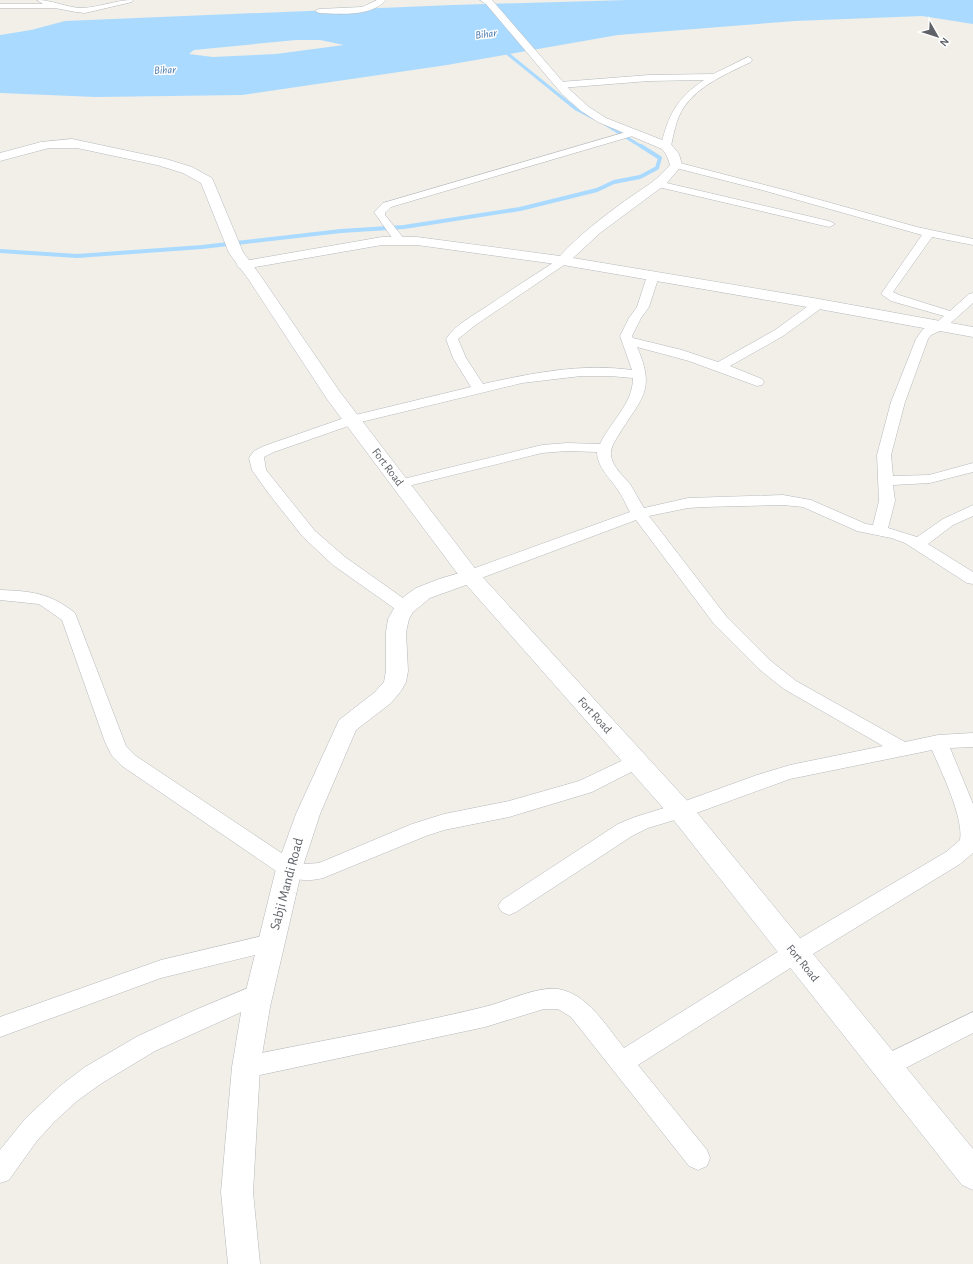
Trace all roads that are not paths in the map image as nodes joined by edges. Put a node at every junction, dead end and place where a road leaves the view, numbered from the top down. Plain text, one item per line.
1 (41, 0) edge
2 (129, 0) edge
3 (382, 0) edge
4 (487, 1) edge
5 (105, 3) edge
6 (0, 6) edge
7 (56, 6) junction
8 (319, 11) dead end
9 (748, 60) dead end
10 (714, 77) junction
11 (560, 85) junction
12 (633, 132) junction
13 (666, 146) junction
14 (0, 157) edge
15 (676, 165) junction
16 (658, 184) junction
17 (829, 224) dead end
18 (928, 234) junction
19 (399, 240) junction
20 (973, 242) edge
21 (235, 250) junction
22 (563, 261) junction
23 (654, 276) junction
24 (973, 297) edge
25 (819, 304) junction
26 (952, 315) junction
27 (940, 326) junction
28 (973, 332) edge
29 (628, 341) junction
30 (720, 366) junction
31 (640, 375) junction
32 (757, 382) dead end
33 (479, 389) junction
34 (352, 420) junction
35 (603, 448) junction
36 (973, 467) edge
37 (885, 481) junction
38 (400, 484) junction
39 (973, 510) edge
40 (639, 514) junction
41 (879, 532) junction
42 (918, 544) junction
43 (470, 576) junction
44 (973, 579) edge
45 (0, 595) edge
46 (404, 607) junction
47 (973, 740) edge
48 (938, 742) junction
49 (903, 749) junction
50 (636, 761) junction
51 (682, 811) junction
52 (289, 869) junction
53 (510, 906) dead end
54 (271, 943) junction
55 (795, 953) junction
56 (260, 993) junction
57 (973, 1022) edge
58 (0, 1027) edge
59 (622, 1062) junction
60 (886, 1066) junction
61 (246, 1067) junction
62 (698, 1158) dead end
63 (0, 1171) edge
64 (973, 1174) edge
65 (244, 1264) edge

1 - 7 street
2 - 5 street
3 - 8 street
4 - 11 street
5 - 7 street
6 - 7 street
9 - 10 street
10 - 11 street
10 - 13 street
11 - 12 street
12 - 13 street
12 - 19 street
13 - 15 street
14 - 21 main road, Fort Road
15 - 16 street
15 - 18 street
16 - 17 street
16 - 22 street
18 - 20 street
18 - 26 street
19 - 21 street
19 - 22 street
21 - 34 main road, Fort Road
22 - 23 street
22 - 33 street
23 - 25 street
23 - 29 street
24 - 26 street
25 - 27 street
25 - 30 street
26 - 27 street
27 - 28 street
27 - 37 street
29 - 30 street
29 - 31 street
30 - 32 street
31 - 33 street
31 - 35 street
33 - 34 street
34 - 38 main road, Fort Road
34 - 46 street
35 - 38 street
35 - 40 street
36 - 37 street
37 - 41 street
38 - 43 main road, Fort Road
39 - 42 street
40 - 41 street
40 - 43 street
40 - 49 street
41 - 42 street
42 - 44 street
43 - 46 street
43 - 50 main road, Fort Road
45 - 52 street
46 - 52 street, Sabji Mandi Road
47 - 48 street
48 - 49 street
48 - 55 street
49 - 51 street
50 - 51 main road, Fort Road
50 - 52 street
51 - 53 street
51 - 55 main road, Fort Road
52 - 54 street, Sabji Mandi Road
54 - 56 street, Sabji Mandi Road
54 - 58 street
55 - 59 street
55 - 60 main road, Fort Road
56 - 61 street, Sabji Mandi Road
56 - 63 street
57 - 60 street
59 - 61 street
59 - 62 street
60 - 64 main road, Fort Road
61 - 65 street, Sabji Mandi Road

